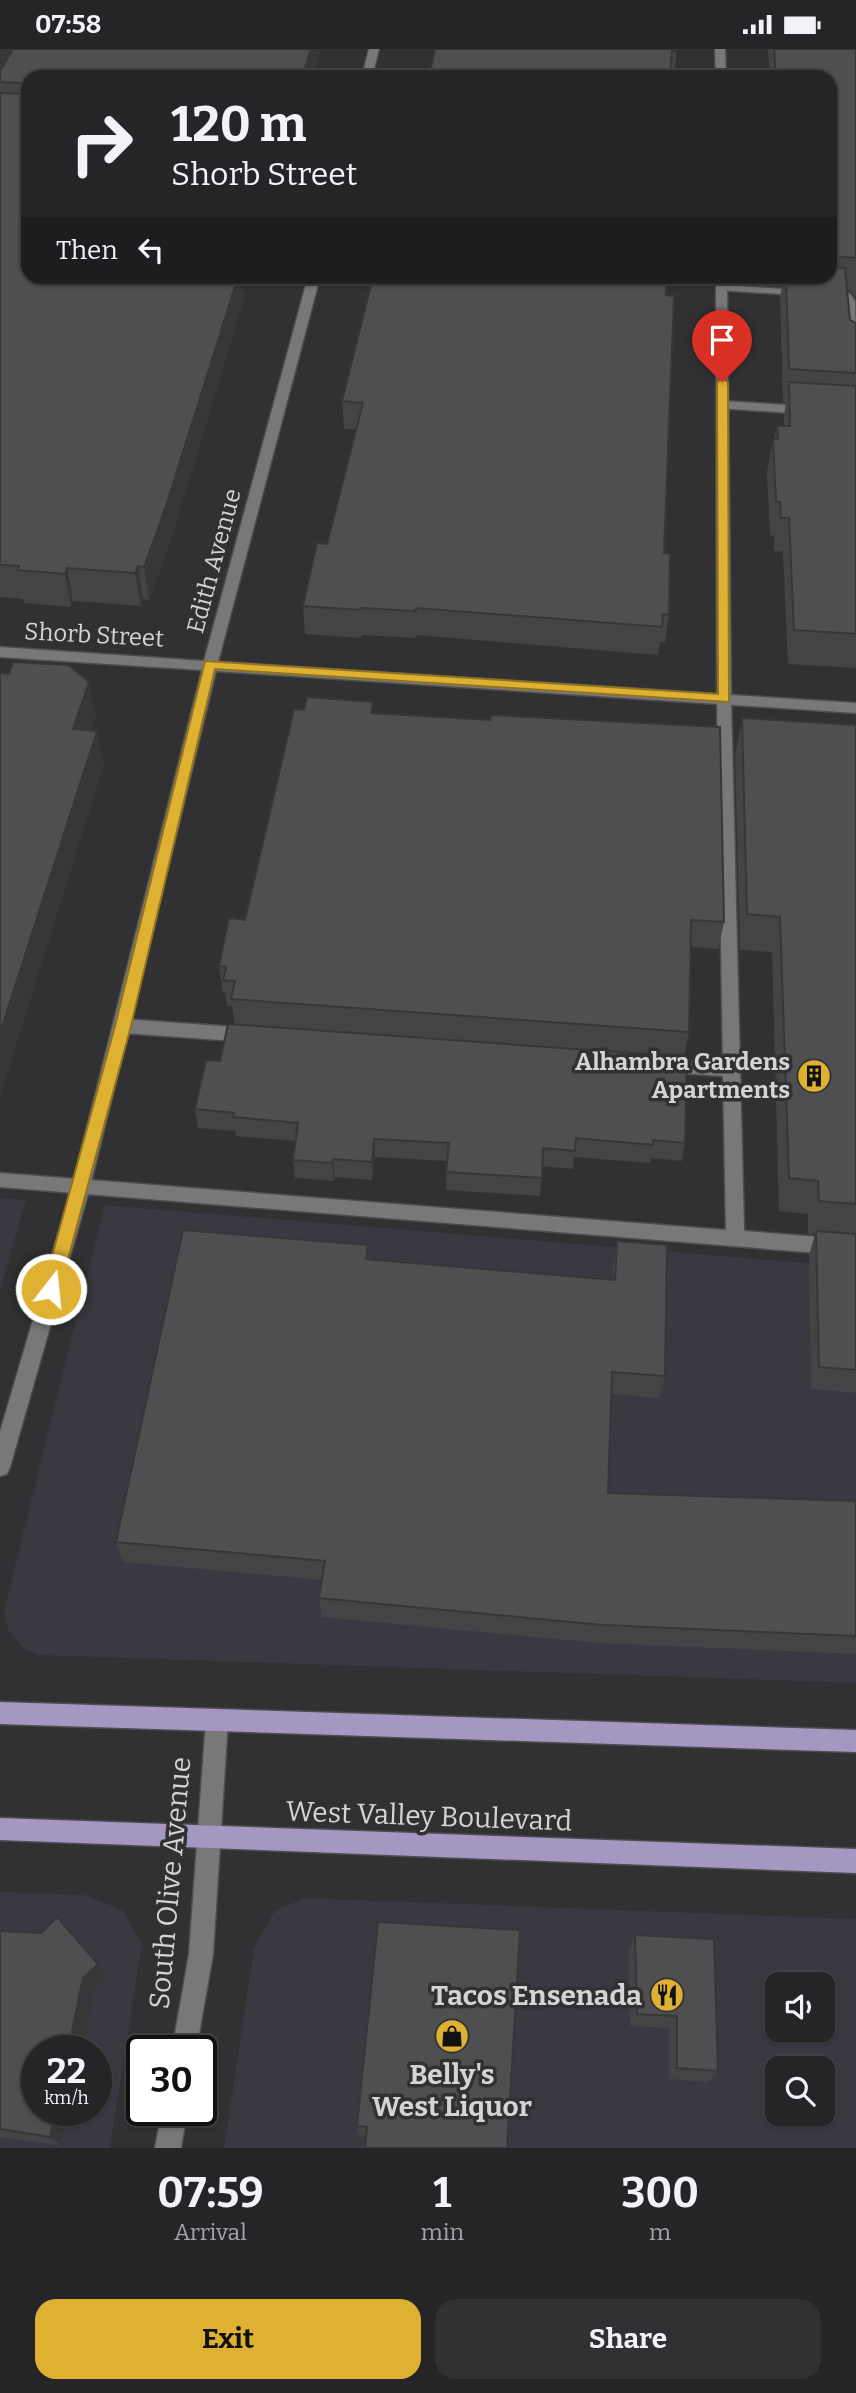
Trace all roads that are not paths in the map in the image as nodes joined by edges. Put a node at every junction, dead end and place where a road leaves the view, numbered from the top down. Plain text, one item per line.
1 (374, 49) edge
2 (720, 49) edge
3 (369, 70) edge
4 (721, 70) edge
5 (312, 284) edge
6 (722, 284) edge
7 (741, 284) edge
8 (852, 353) edge
9 (722, 405) junction
10 (816, 410) edge
11 (0, 652) edge
12 (210, 664) junction
13 (724, 699) junction
14 (856, 708) edge
15 (123, 1026) junction
16 (267, 1037) edge
17 (649, 1064) edge
18 (731, 1070) junction
19 (0, 1180) edge
20 (81, 1187) junction
21 (735, 1237) junction
22 (856, 1248) edge
23 (0, 1467) edge
24 (0, 1713) edge
25 (216, 1720) junction
26 (856, 1741) edge
27 (0, 1829) edge
28 (209, 1837) junction
29 (856, 1861) edge
30 (187, 2035) edge
31 (172, 2126) edge
32 (168, 2148) edge

1 - 3 street
2 - 4 street
5 - 12 street, Edith Avenue
6 - 9 street
7 - 8 street
9 - 10 street
9 - 13 street
11 - 12 street, Shorb Street
12 - 13 street, Shorb Street
12 - 15 street, Edith Avenue
13 - 14 street, Shorb Street
13 - 18 street
15 - 16 street
15 - 20 street, Edith Avenue
17 - 18 street
18 - 21 street
19 - 20 street
20 - 21 street
20 - 23 street, Edith Avenue
21 - 22 street
24 - 25 main road
25 - 26 main road
25 - 28 street, South Olive Avenue
27 - 28 main road, West Valley Boulevard
28 - 29 main road, West Valley Boulevard
28 - 30 street, South Olive Avenue
31 - 32 street

